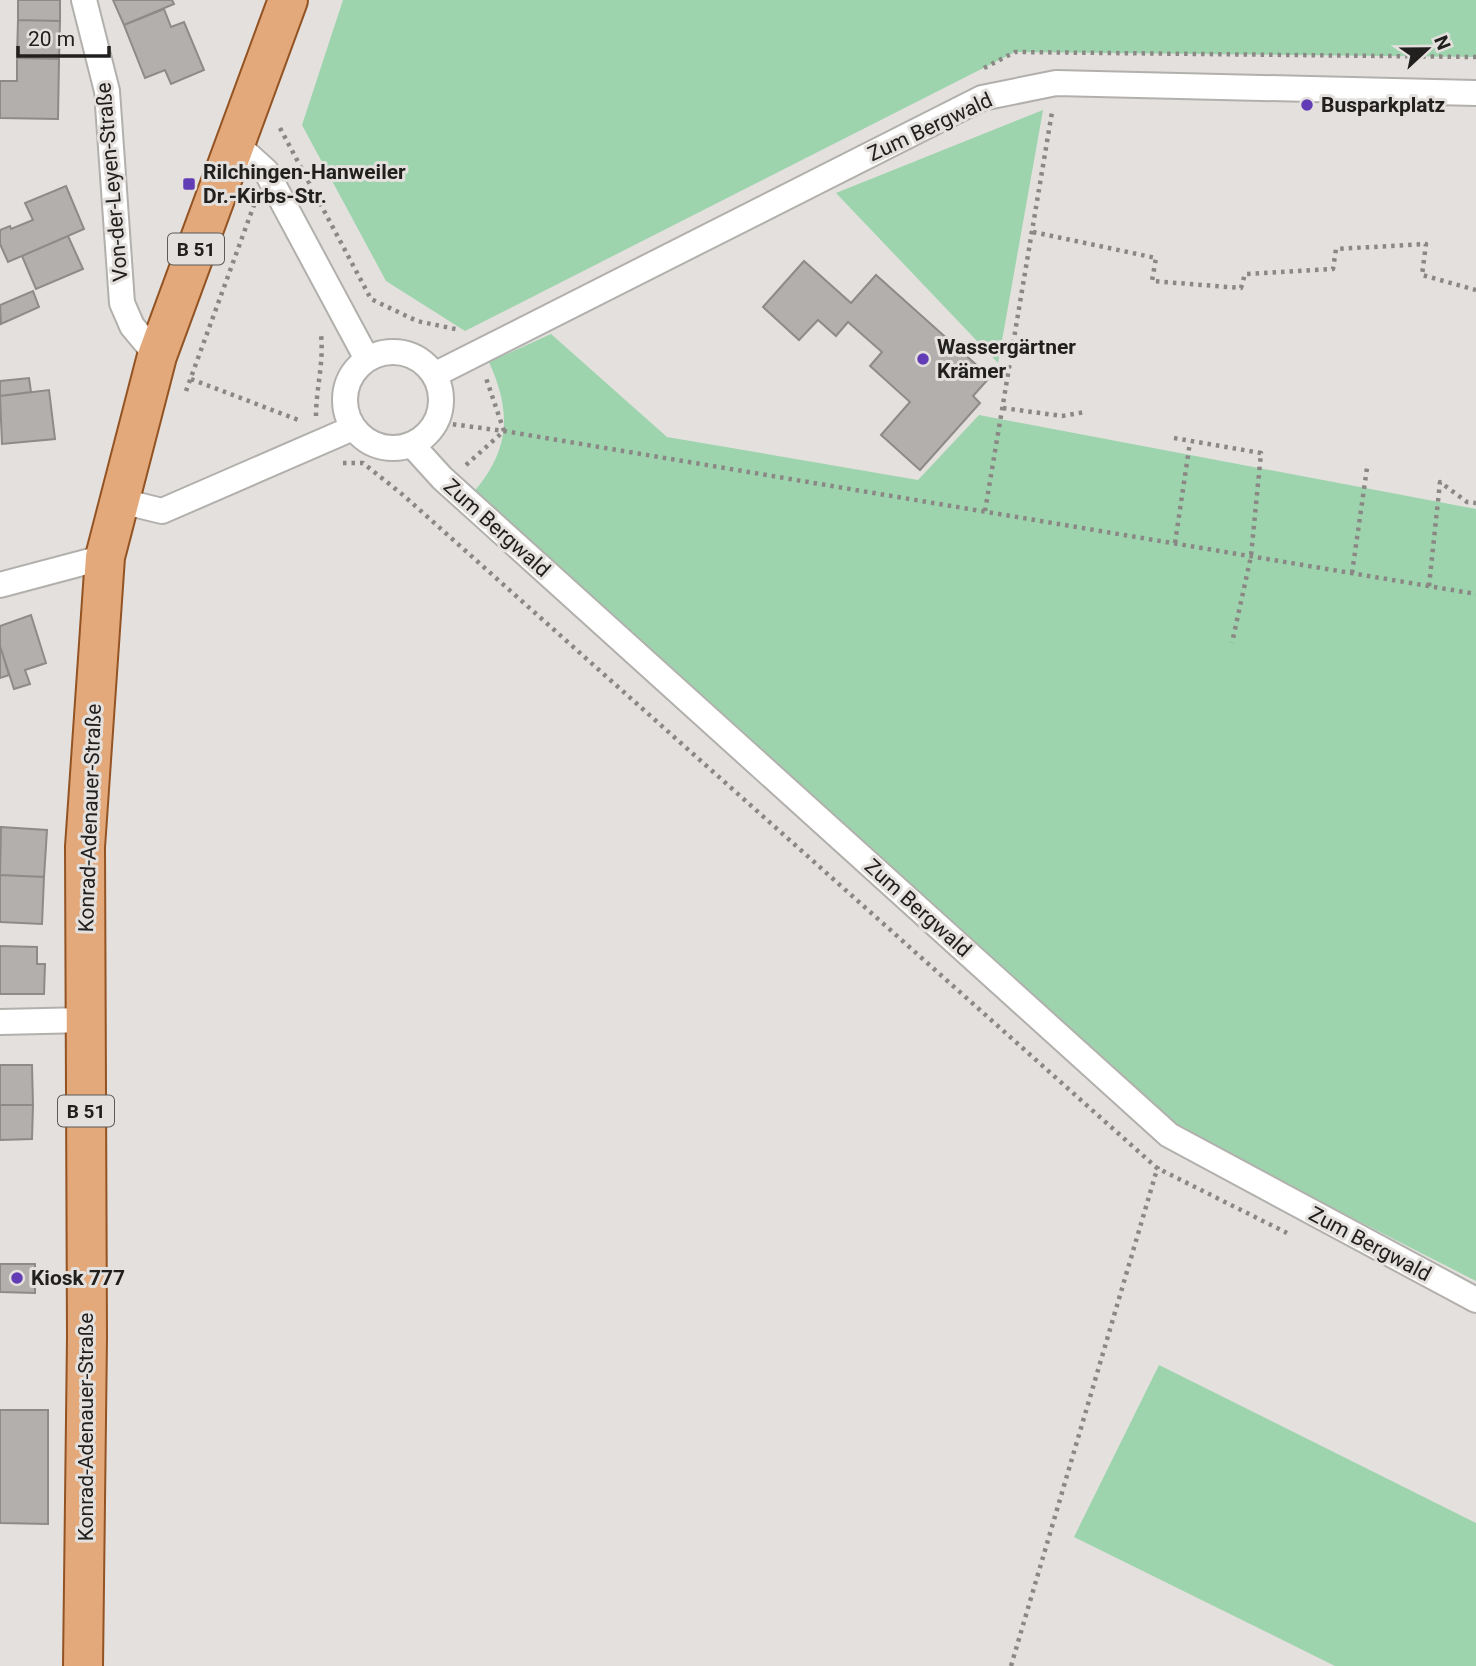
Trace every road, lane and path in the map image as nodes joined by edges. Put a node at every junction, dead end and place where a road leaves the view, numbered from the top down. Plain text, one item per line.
1 (84, 0) edge
2 (288, 0) edge
3 (1056, 83) junction
4 (1476, 93) edge
5 (280, 128) dead end
6 (234, 142) junction
7 (260, 220) dead end
8 (1033, 232) junction
9 (1476, 290) edge
10 (320, 327) dead end
11 (465, 331) dead end
12 (157, 356) junction
13 (367, 359) junction
14 (434, 374) junction
15 (485, 374) dead end
16 (191, 379) junction
17 (183, 398) dead end
18 (1003, 408) junction
19 (1085, 412) dead end
20 (436, 422) junction
21 (353, 428) junction
22 (504, 431) junction
23 (1174, 438) dead end
24 (1189, 442) junction
25 (412, 445) junction
26 (339, 463) dead end
27 (1367, 468) dead end
28 (460, 470) dead end
29 (129, 503) junction
30 (1476, 503) edge
31 (985, 511) junction
32 (1175, 543) junction
33 (1251, 556) junction
34 (105, 557) junction
35 (1352, 573) junction
36 (0, 585) edge
37 (1429, 586) junction
38 (1476, 594) edge
39 (1232, 643) dead end
40 (86, 1020) junction
41 (0, 1022) edge
42 (1169, 1135) junction
43 (1157, 1168) junction
44 (1292, 1235) dead end
45 (1474, 1295) edge
46 (83, 1666) edge
47 (1011, 1666) edge

1 - 12 street, Von-der-Leyen-Straße
2 - 6 main road, Konrad-Adenauer-Straße / B 51
3 - 4 street, Zum Bergwald
3 - 8 path
3 - 14 street, Zum Bergwald
5 - 11 path
6 - 12 main road, Konrad-Adenauer-Straße / B 51
6 - 13 street
7 - 16 path
8 - 9 path
8 - 18 path
10 - 16 path
12 - 29 main road, Konrad-Adenauer-Straße / B 51
13 - 14 street
13 - 21 street
14 - 20 street
15 - 22 path
16 - 17 path
18 - 19 path
18 - 31 path
20 - 22 path
20 - 25 street
21 - 25 street
21 - 29 street
22 - 28 path
22 - 31 path
23 - 24 path
24 - 32 path
24 - 33 path
25 - 42 street, Zum Bergwald
26 - 43 path
27 - 35 path
29 - 34 main road, Konrad-Adenauer-Straße / B 51
30 - 37 path
31 - 32 path
32 - 33 path
33 - 35 path
33 - 39 path
34 - 36 street
34 - 40 main road, Konrad-Adenauer-Straße / B 51
35 - 37 path
37 - 38 path
40 - 41 street
40 - 46 main road, Konrad-Adenauer-Straße / B 51
42 - 43 path
42 - 45 street, Zum Bergwald
43 - 44 path
43 - 47 path

